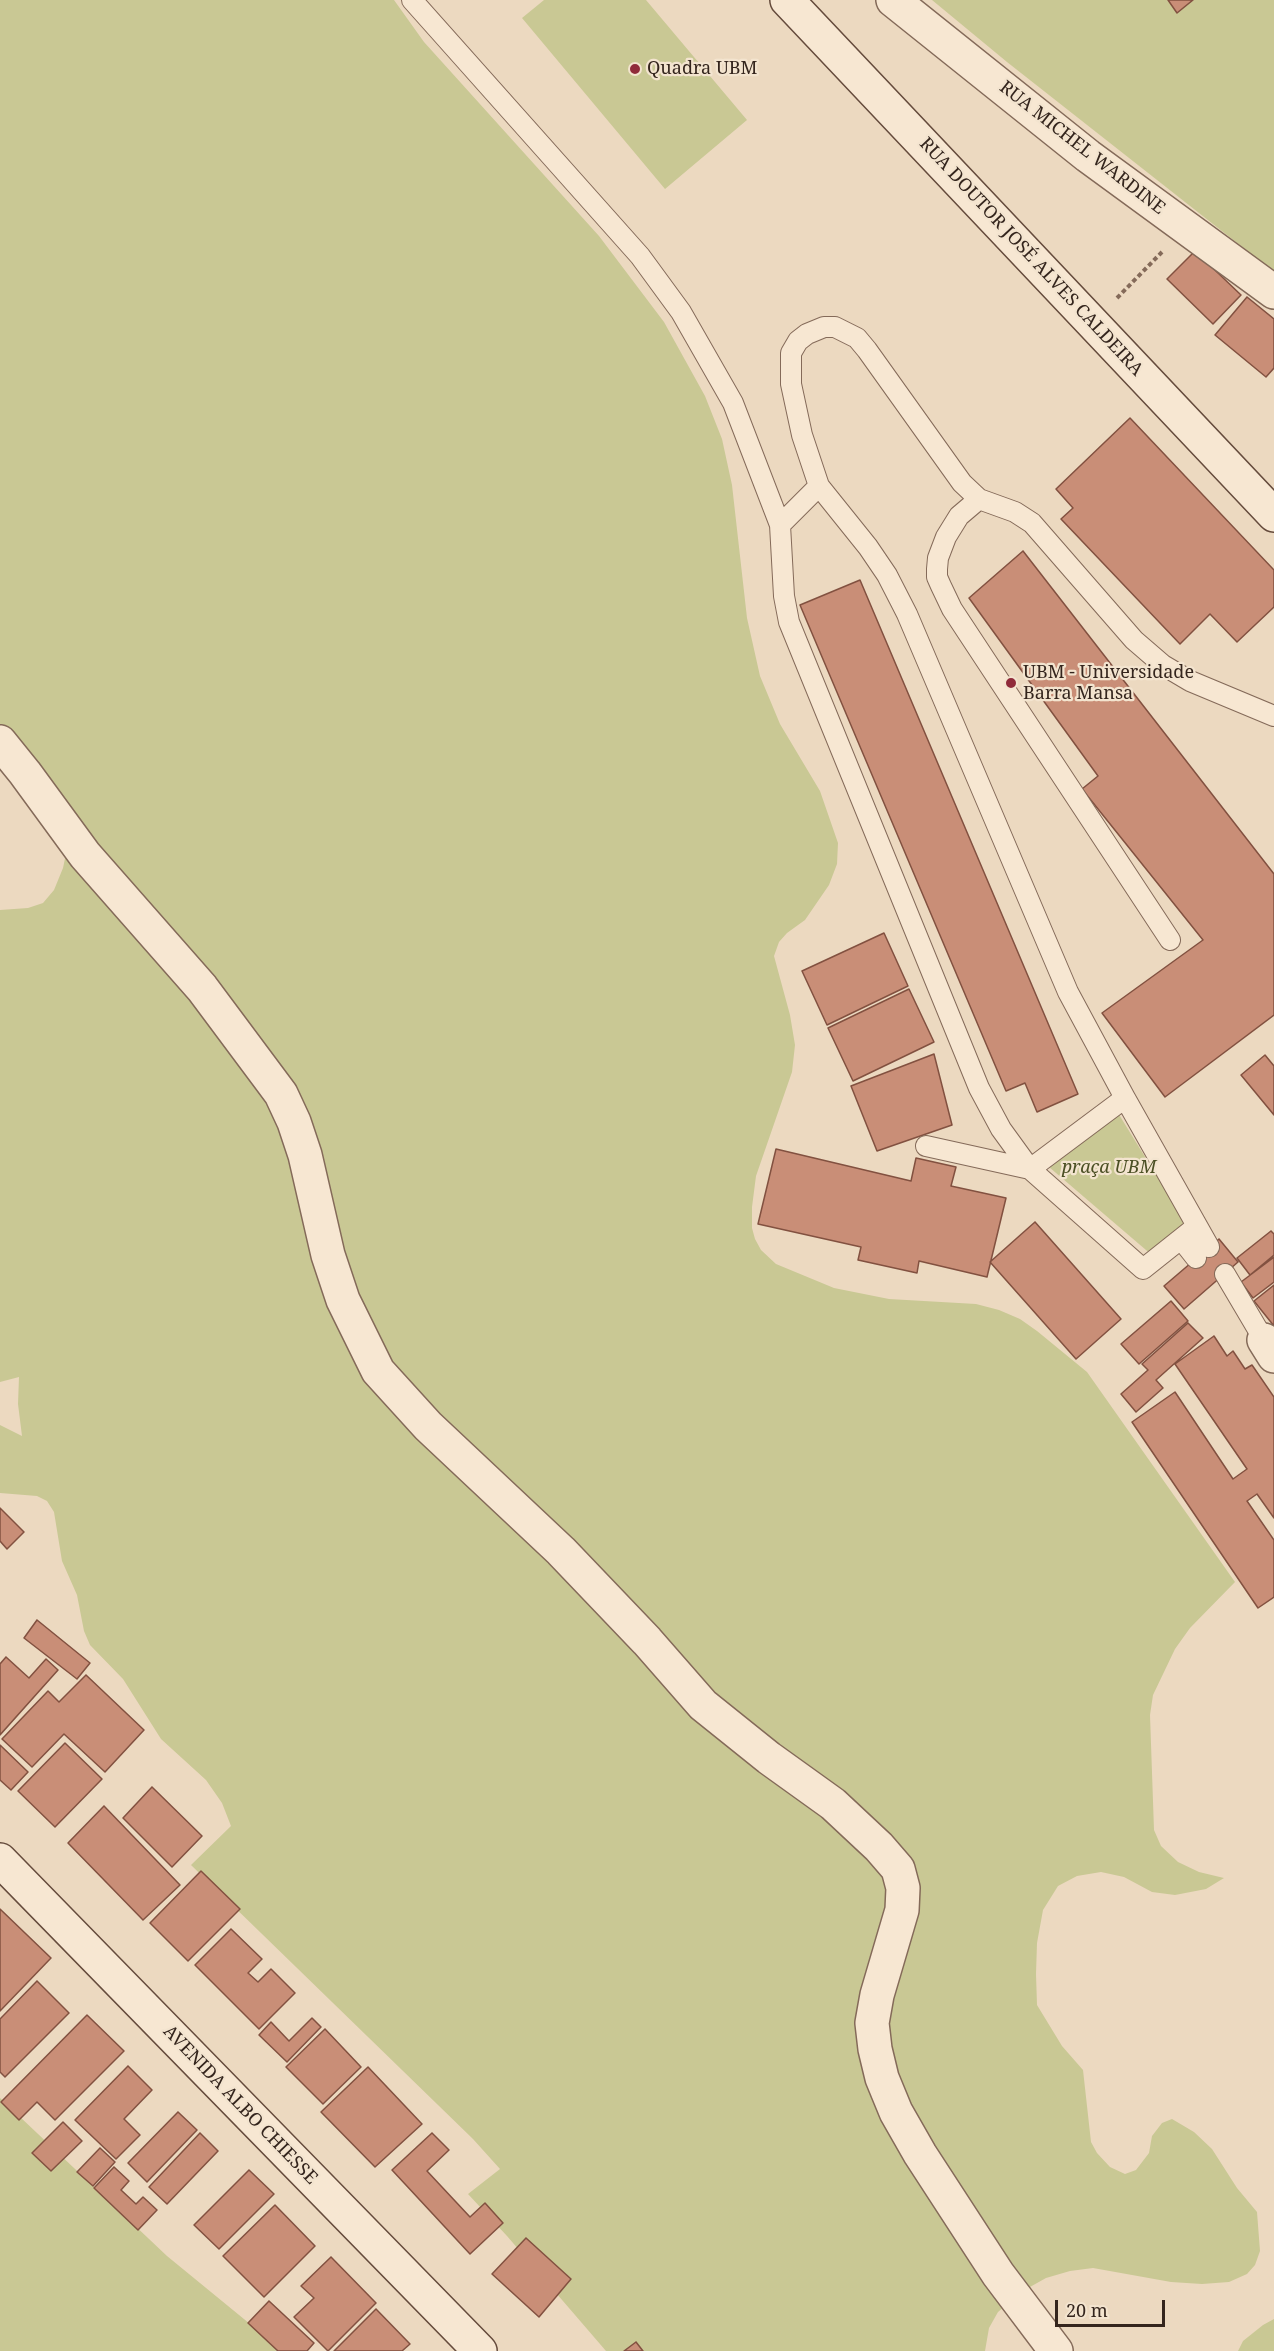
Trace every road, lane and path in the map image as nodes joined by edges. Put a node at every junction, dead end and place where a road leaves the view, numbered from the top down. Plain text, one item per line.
1 (412, 0) edge
2 (788, 0) edge
3 (892, 0) edge
4 (1185, 227) junction
5 (1274, 292) edge
6 (1093, 321) junction
7 (819, 486) junction
8 (979, 499) junction
9 (1274, 515) edge
10 (780, 525) junction
11 (1274, 716) edge
12 (0, 742) edge
13 (1170, 940) dead end
14 (1125, 1098) junction
15 (926, 1146) dead end
16 (1030, 1169) junction
17 (1197, 1226) junction
18 (1181, 1239) junction
19 (1220, 1277) dead end
20 (1269, 1348) edge
21 (0, 1860) edge
22 (480, 2351) edge
23 (1056, 2351) edge

1 - 10 lane
2 - 6 street, RUA DOUTOR JOSÉ ALVES CALDEIRA
3 - 4 street, RUA MICHEL WARDINE
4 - 5 street, RUA MICHEL WARDINE
4 - 6 path
6 - 9 street, RUA DOUTOR JOSÉ ALVES CALDEIRA
7 - 8 lane
7 - 10 lane
7 - 14 lane
8 - 11 lane
8 - 13 lane
10 - 16 lane
12 - 23 street
14 - 16 lane
14 - 17 lane
15 - 16 lane
16 - 18 lane
17 - 18 lane
17 - 18 lane
19 - 20 lane
21 - 22 street, AVENIDA ALBO CHIESSE

